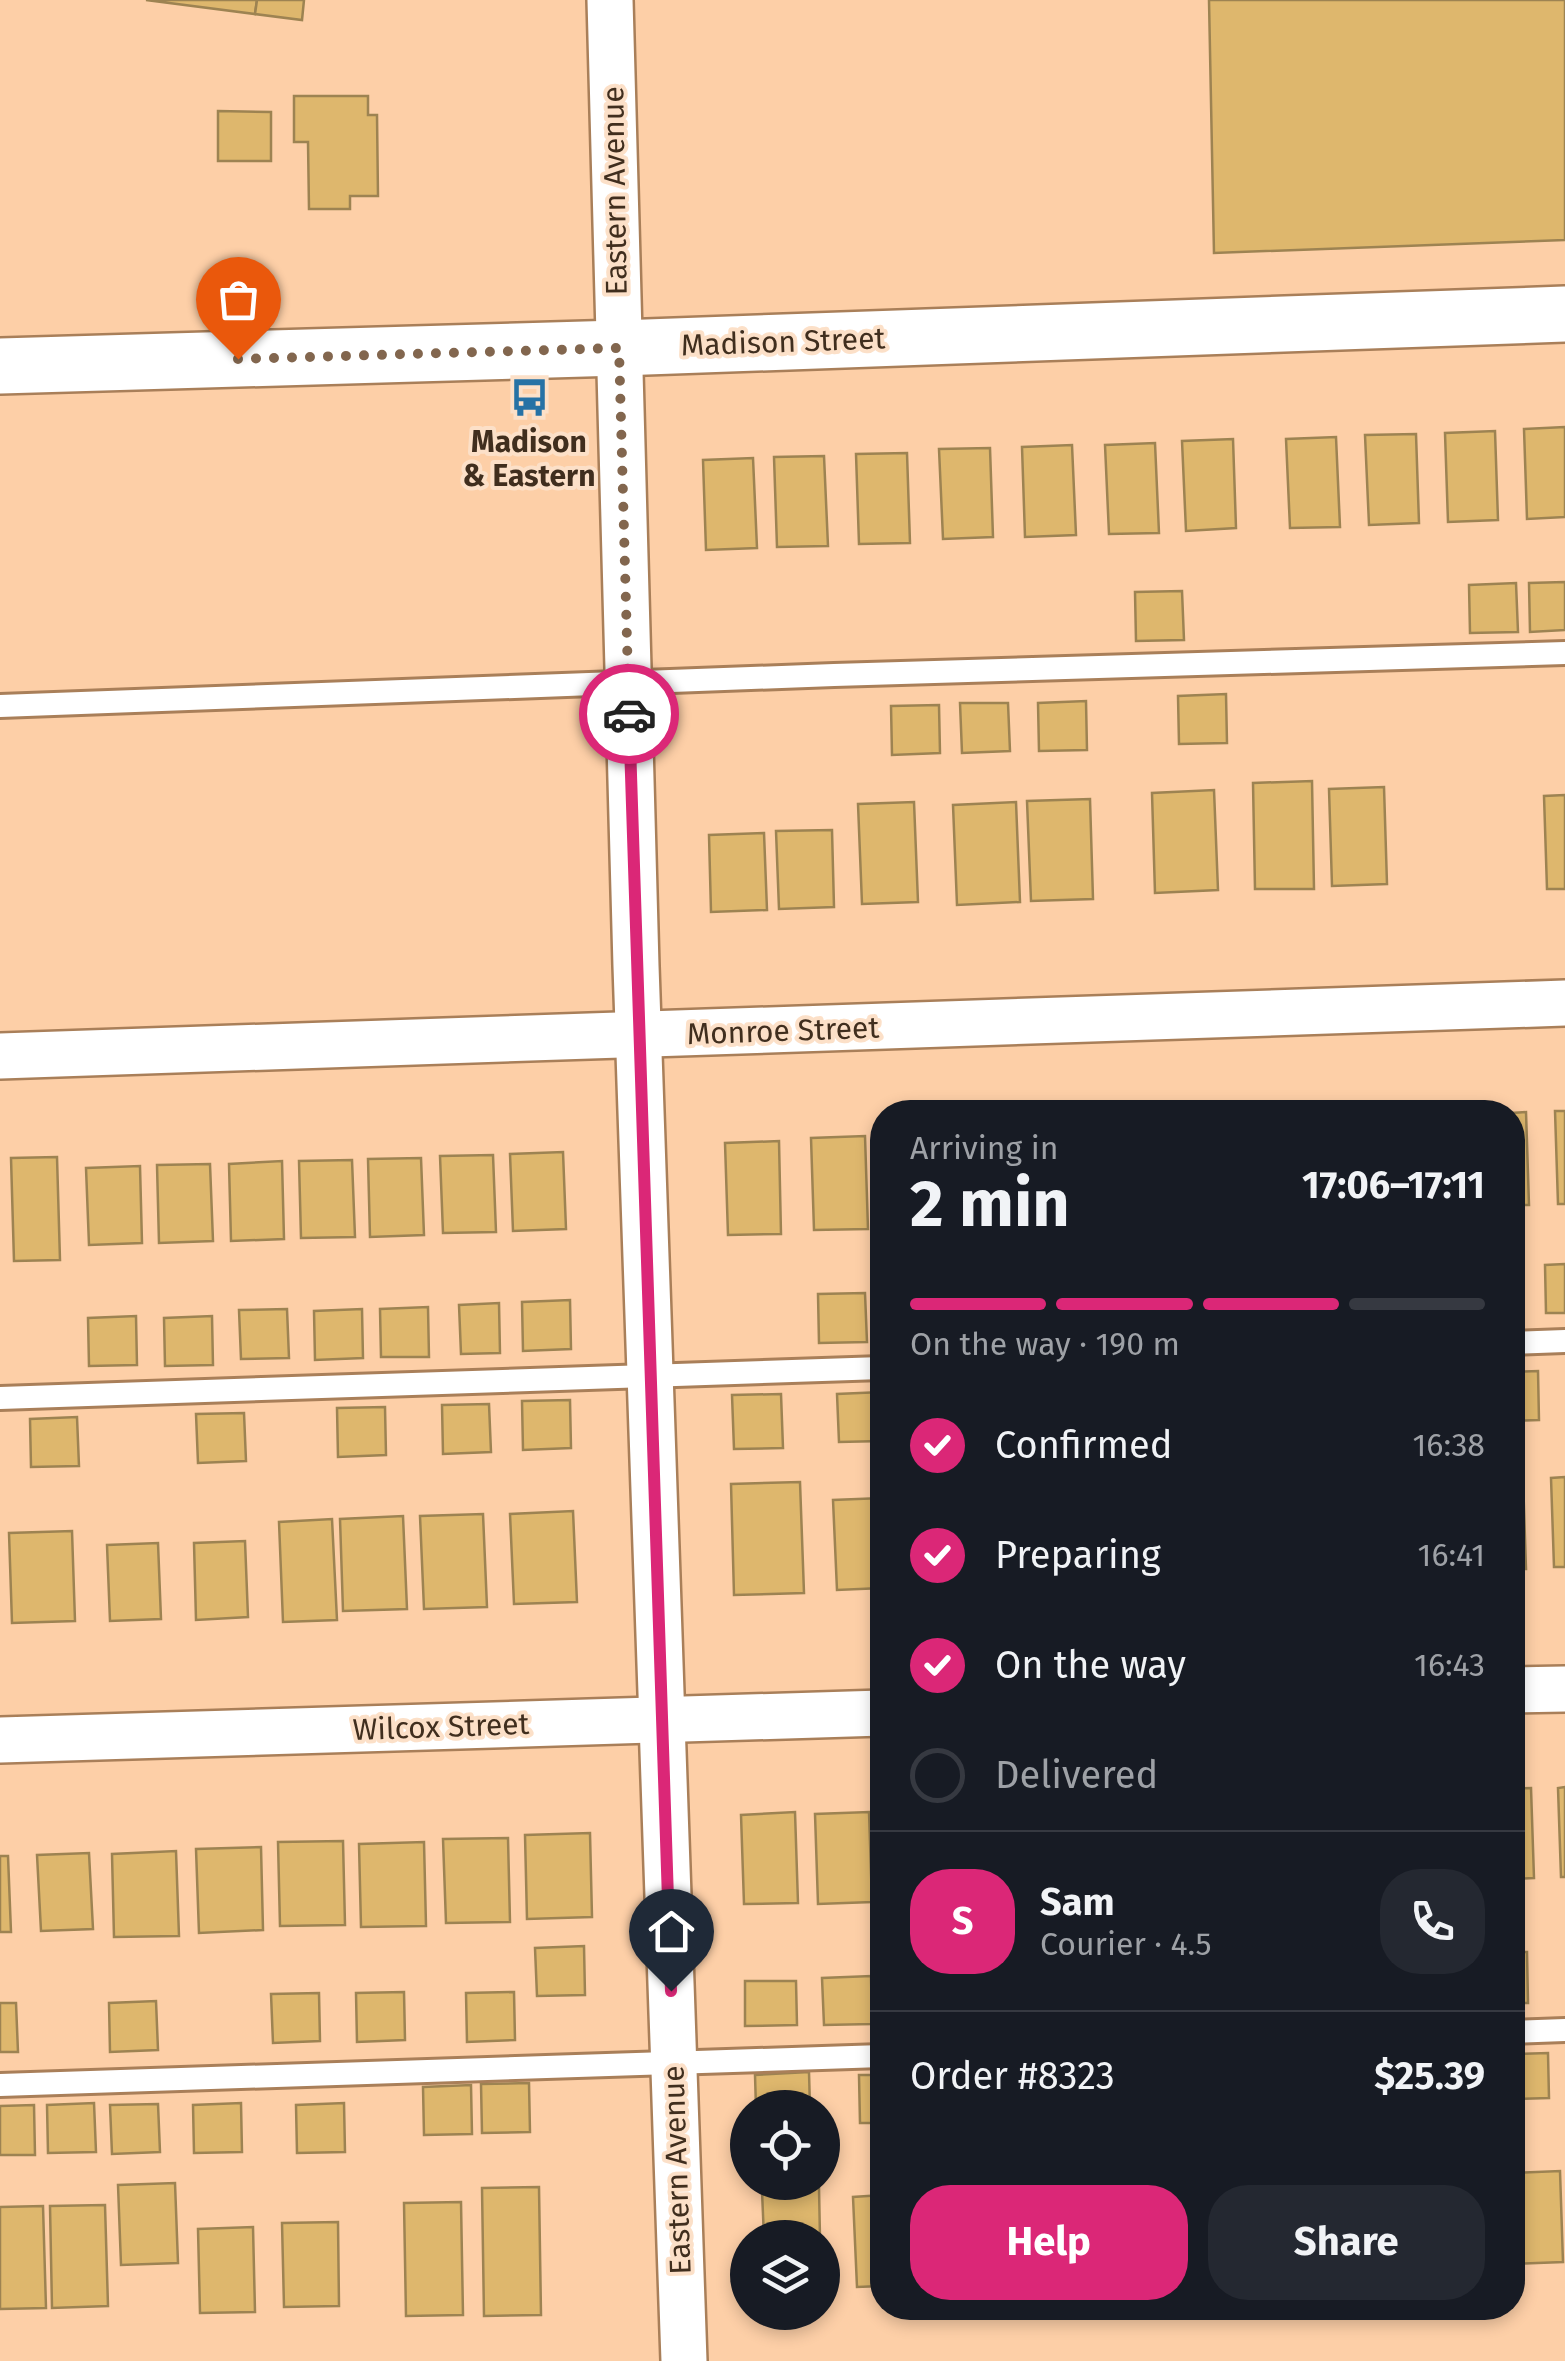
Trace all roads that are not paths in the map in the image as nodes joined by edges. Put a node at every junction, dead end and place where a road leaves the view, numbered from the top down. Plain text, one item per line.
1 (610, 0) edge
2 (1565, 314) edge
3 (619, 348) junction
4 (0, 366) edge
5 (1565, 652) edge
6 (628, 682) junction
7 (0, 706) edge
8 (1565, 1003) edge
9 (638, 1036) junction
10 (0, 1056) edge
11 (1565, 1341) edge
12 (1525, 1343) edge
13 (870, 1368) edge
14 (650, 1377) junction
15 (0, 1398) edge
16 (1565, 1688) edge
17 (1525, 1690) edge
18 (870, 1712) edge
19 (661, 1720) junction
20 (0, 1740) edge
21 (1565, 2030) edge
22 (1525, 2032) edge
23 (870, 2056) edge
24 (674, 2064) junction
25 (0, 2085) edge
26 (684, 2361) edge

1 - 3 street, Eastern Avenue
2 - 3 street, Madison Street
3 - 4 street, Madison Street
3 - 6 street, Eastern Avenue
5 - 6 lane
6 - 7 lane
6 - 9 street, Eastern Avenue
8 - 9 street, Monroe Street
9 - 10 street, Monroe Street
9 - 14 street, Eastern Avenue
11 - 12 lane
13 - 14 lane
14 - 15 lane
14 - 19 street, Eastern Avenue
16 - 17 street
18 - 19 street, Wilcox Street
19 - 20 street, Wilcox Street
19 - 24 street, Eastern Avenue
21 - 22 lane
23 - 24 lane
24 - 25 lane
24 - 26 street, Eastern Avenue

